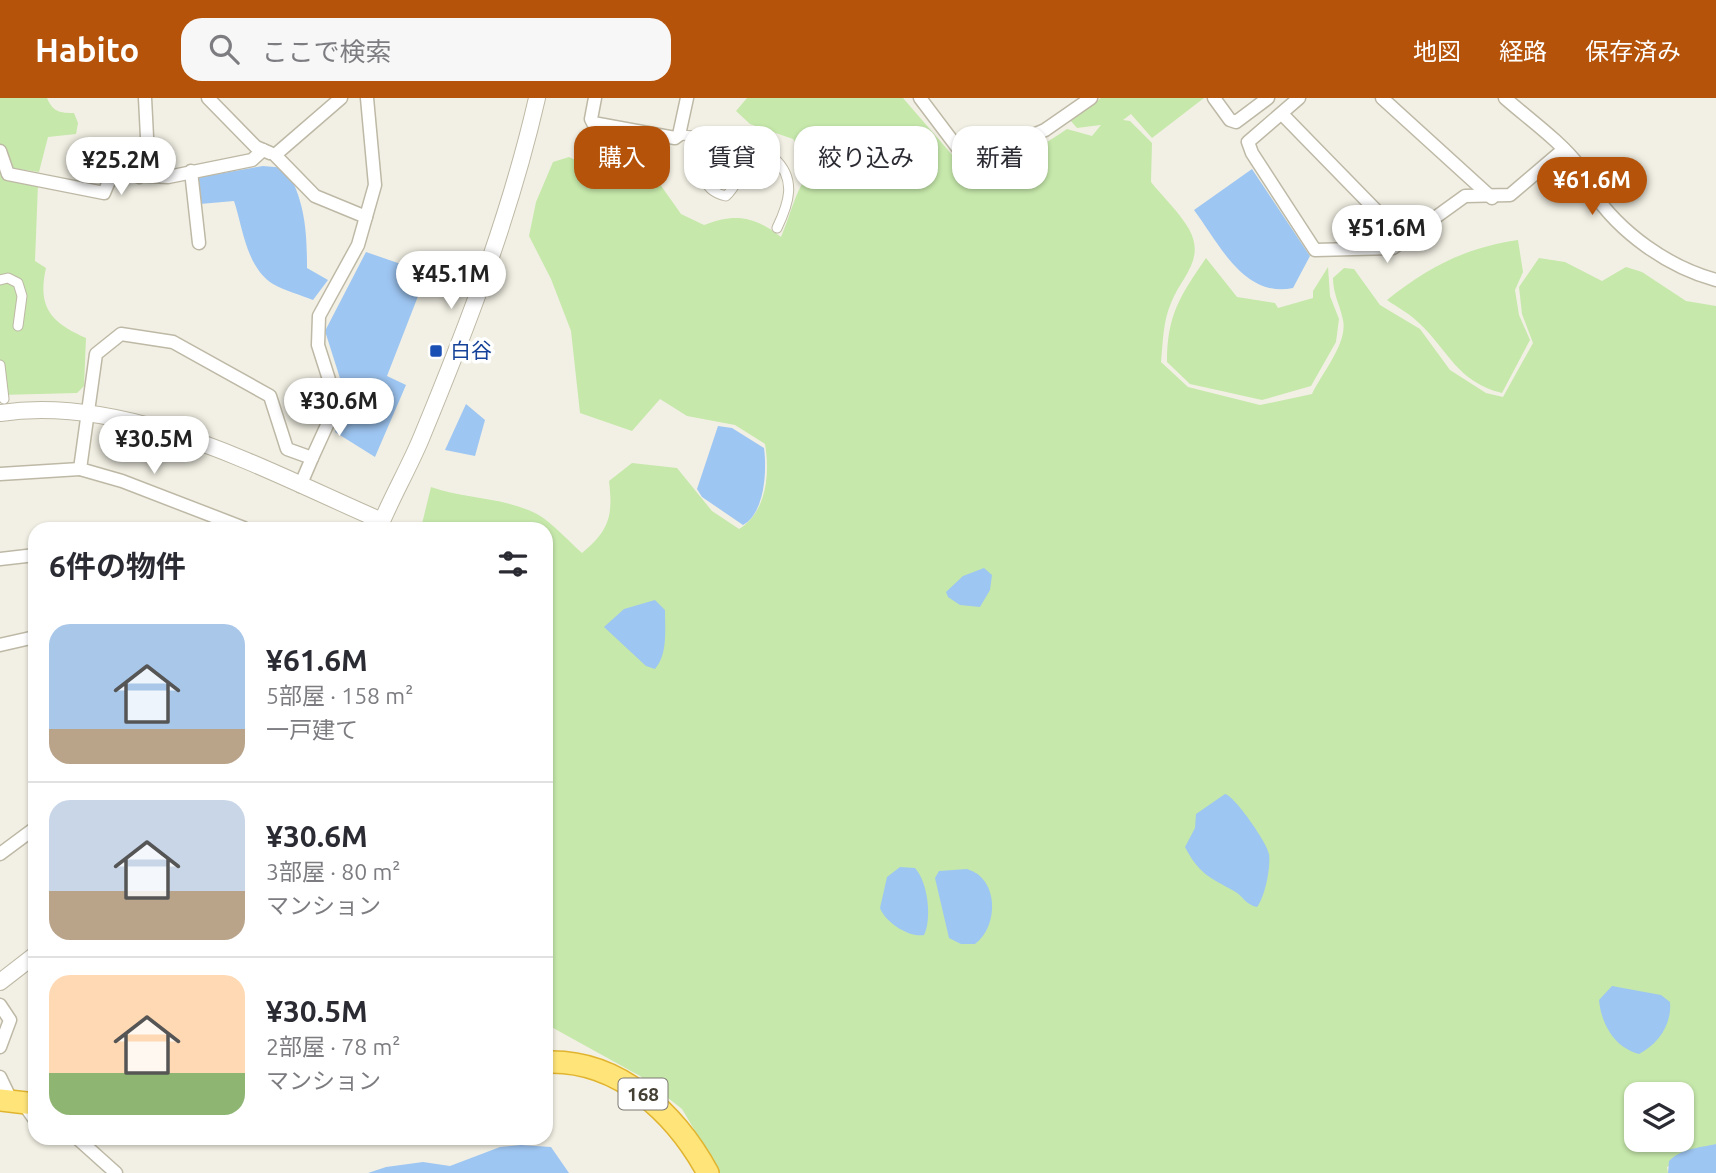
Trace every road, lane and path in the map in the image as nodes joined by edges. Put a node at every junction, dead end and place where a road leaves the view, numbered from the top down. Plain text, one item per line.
1 (145, 98) edge
2 (208, 98) edge
3 (341, 98) edge
4 (367, 98) edge
5 (537, 98) edge
6 (595, 98) edge
7 (687, 98) edge
8 (920, 98) edge
9 (1090, 98) edge
10 (1214, 98) edge
11 (1268, 98) edge
12 (1299, 98) edge
13 (1382, 98) edge
14 (1505, 98) edge
15 (1282, 114) junction
16 (679, 135) junction
17 (1564, 149) junction
18 (0, 151) edge
19 (269, 152) junction
20 (191, 171) junction
21 (139, 177) junction
22 (1492, 198) junction
23 (366, 217) junction
24 (777, 228) dead end
25 (1405, 240) junction
26 (199, 243) dead end
27 (0, 280) edge
28 (1716, 280) edge
29 (18, 326) dead end
30 (0, 365) edge
31 (2, 406) edge
32 (87, 412) junction
33 (312, 458) junction
34 (80, 469) junction
35 (0, 474) edge
36 (300, 486) junction
37 (228, 522) edge
38 (375, 522) edge
39 (382, 522) edge
40 (28, 556) edge
41 (0, 559) edge
42 (28, 639) edge
43 (0, 645) edge
44 (28, 833) edge
45 (0, 853) edge
46 (28, 960) edge
47 (0, 982) edge
48 (0, 1005) edge
49 (0, 1048) edge
50 (553, 1063) edge
51 (0, 1077) edge
52 (17, 1102) edge
53 (88, 1145) edge
54 (116, 1173) edge
55 (708, 1173) edge

1 - 21 street
2 - 19 street
3 - 19 street
4 - 23 street
5 - 39 street
6 - 16 street
7 - 16 street
8 - 9 street
10 - 11 street
12 - 15 street
13 - 22 street
14 - 17 street
15 - 25 street
15 - 25 street
16 - 24 street
17 - 22 street
17 - 28 street
18 - 21 street
19 - 20 street
19 - 23 street
20 - 21 street
20 - 26 street
22 - 25 street
23 - 33 street
27 - 29 street
30 - 31 street
31 - 32 street
32 - 33 street
32 - 34 street
32 - 36 street
33 - 36 street
34 - 35 street
34 - 37 street
36 - 38 street
40 - 41 street
42 - 43 street
44 - 45 street
46 - 47 street
48 - 49 street
50 - 55 highway, 168
51 - 52 street
53 - 54 street

